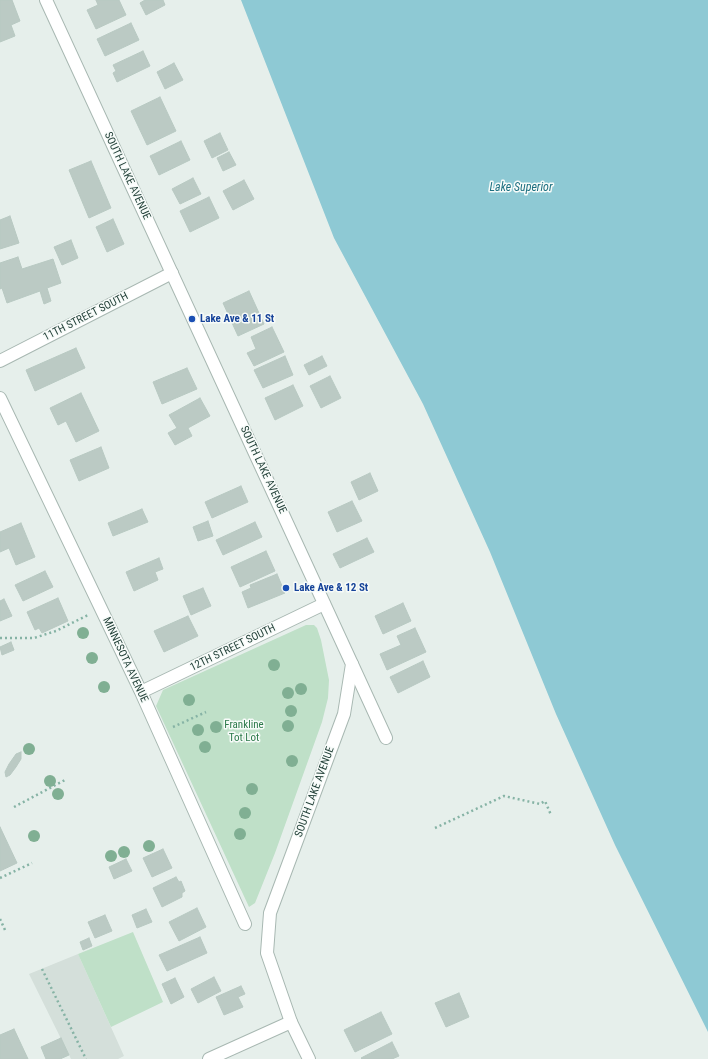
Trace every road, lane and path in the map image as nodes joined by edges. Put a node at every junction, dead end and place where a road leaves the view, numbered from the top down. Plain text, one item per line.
1 (46, 0) edge
2 (172, 273) junction
3 (0, 361) edge
4 (0, 398) edge
5 (324, 604) junction
6 (101, 609) junction
7 (0, 638) edge
8 (352, 664) junction
9 (141, 692) junction
10 (206, 712) dead end
11 (159, 733) junction
12 (386, 738) dead end
13 (64, 780) dead end
14 (14, 807) dead end
15 (551, 815) dead end
16 (435, 828) dead end
17 (32, 863) dead end
18 (0, 878) edge
19 (0, 919) edge
20 (245, 924) dead end
21 (5, 930) dead end
22 (42, 968) dead end
23 (292, 1022) junction
24 (86, 1059) edge
25 (209, 1059) edge
26 (309, 1059) edge

1 - 2 street, SOUTH LAKE AVENUE
2 - 3 street, 11TH STREET SOUTH
2 - 5 street, SOUTH LAKE AVENUE
4 - 6 street, MINNESOTA AVENUE
5 - 8 street, SOUTH LAKE AVENUE
5 - 9 street, 12TH STREET SOUTH
6 - 7 path
6 - 9 street, MINNESOTA AVENUE
8 - 12 street
8 - 23 street, SOUTH LAKE AVENUE
9 - 11 street, MINNESOTA AVENUE
10 - 11 path
11 - 20 street, MINNESOTA AVENUE
13 - 14 path
15 - 16 path
17 - 18 path
19 - 21 path
22 - 24 path
23 - 25 street
23 - 26 street

